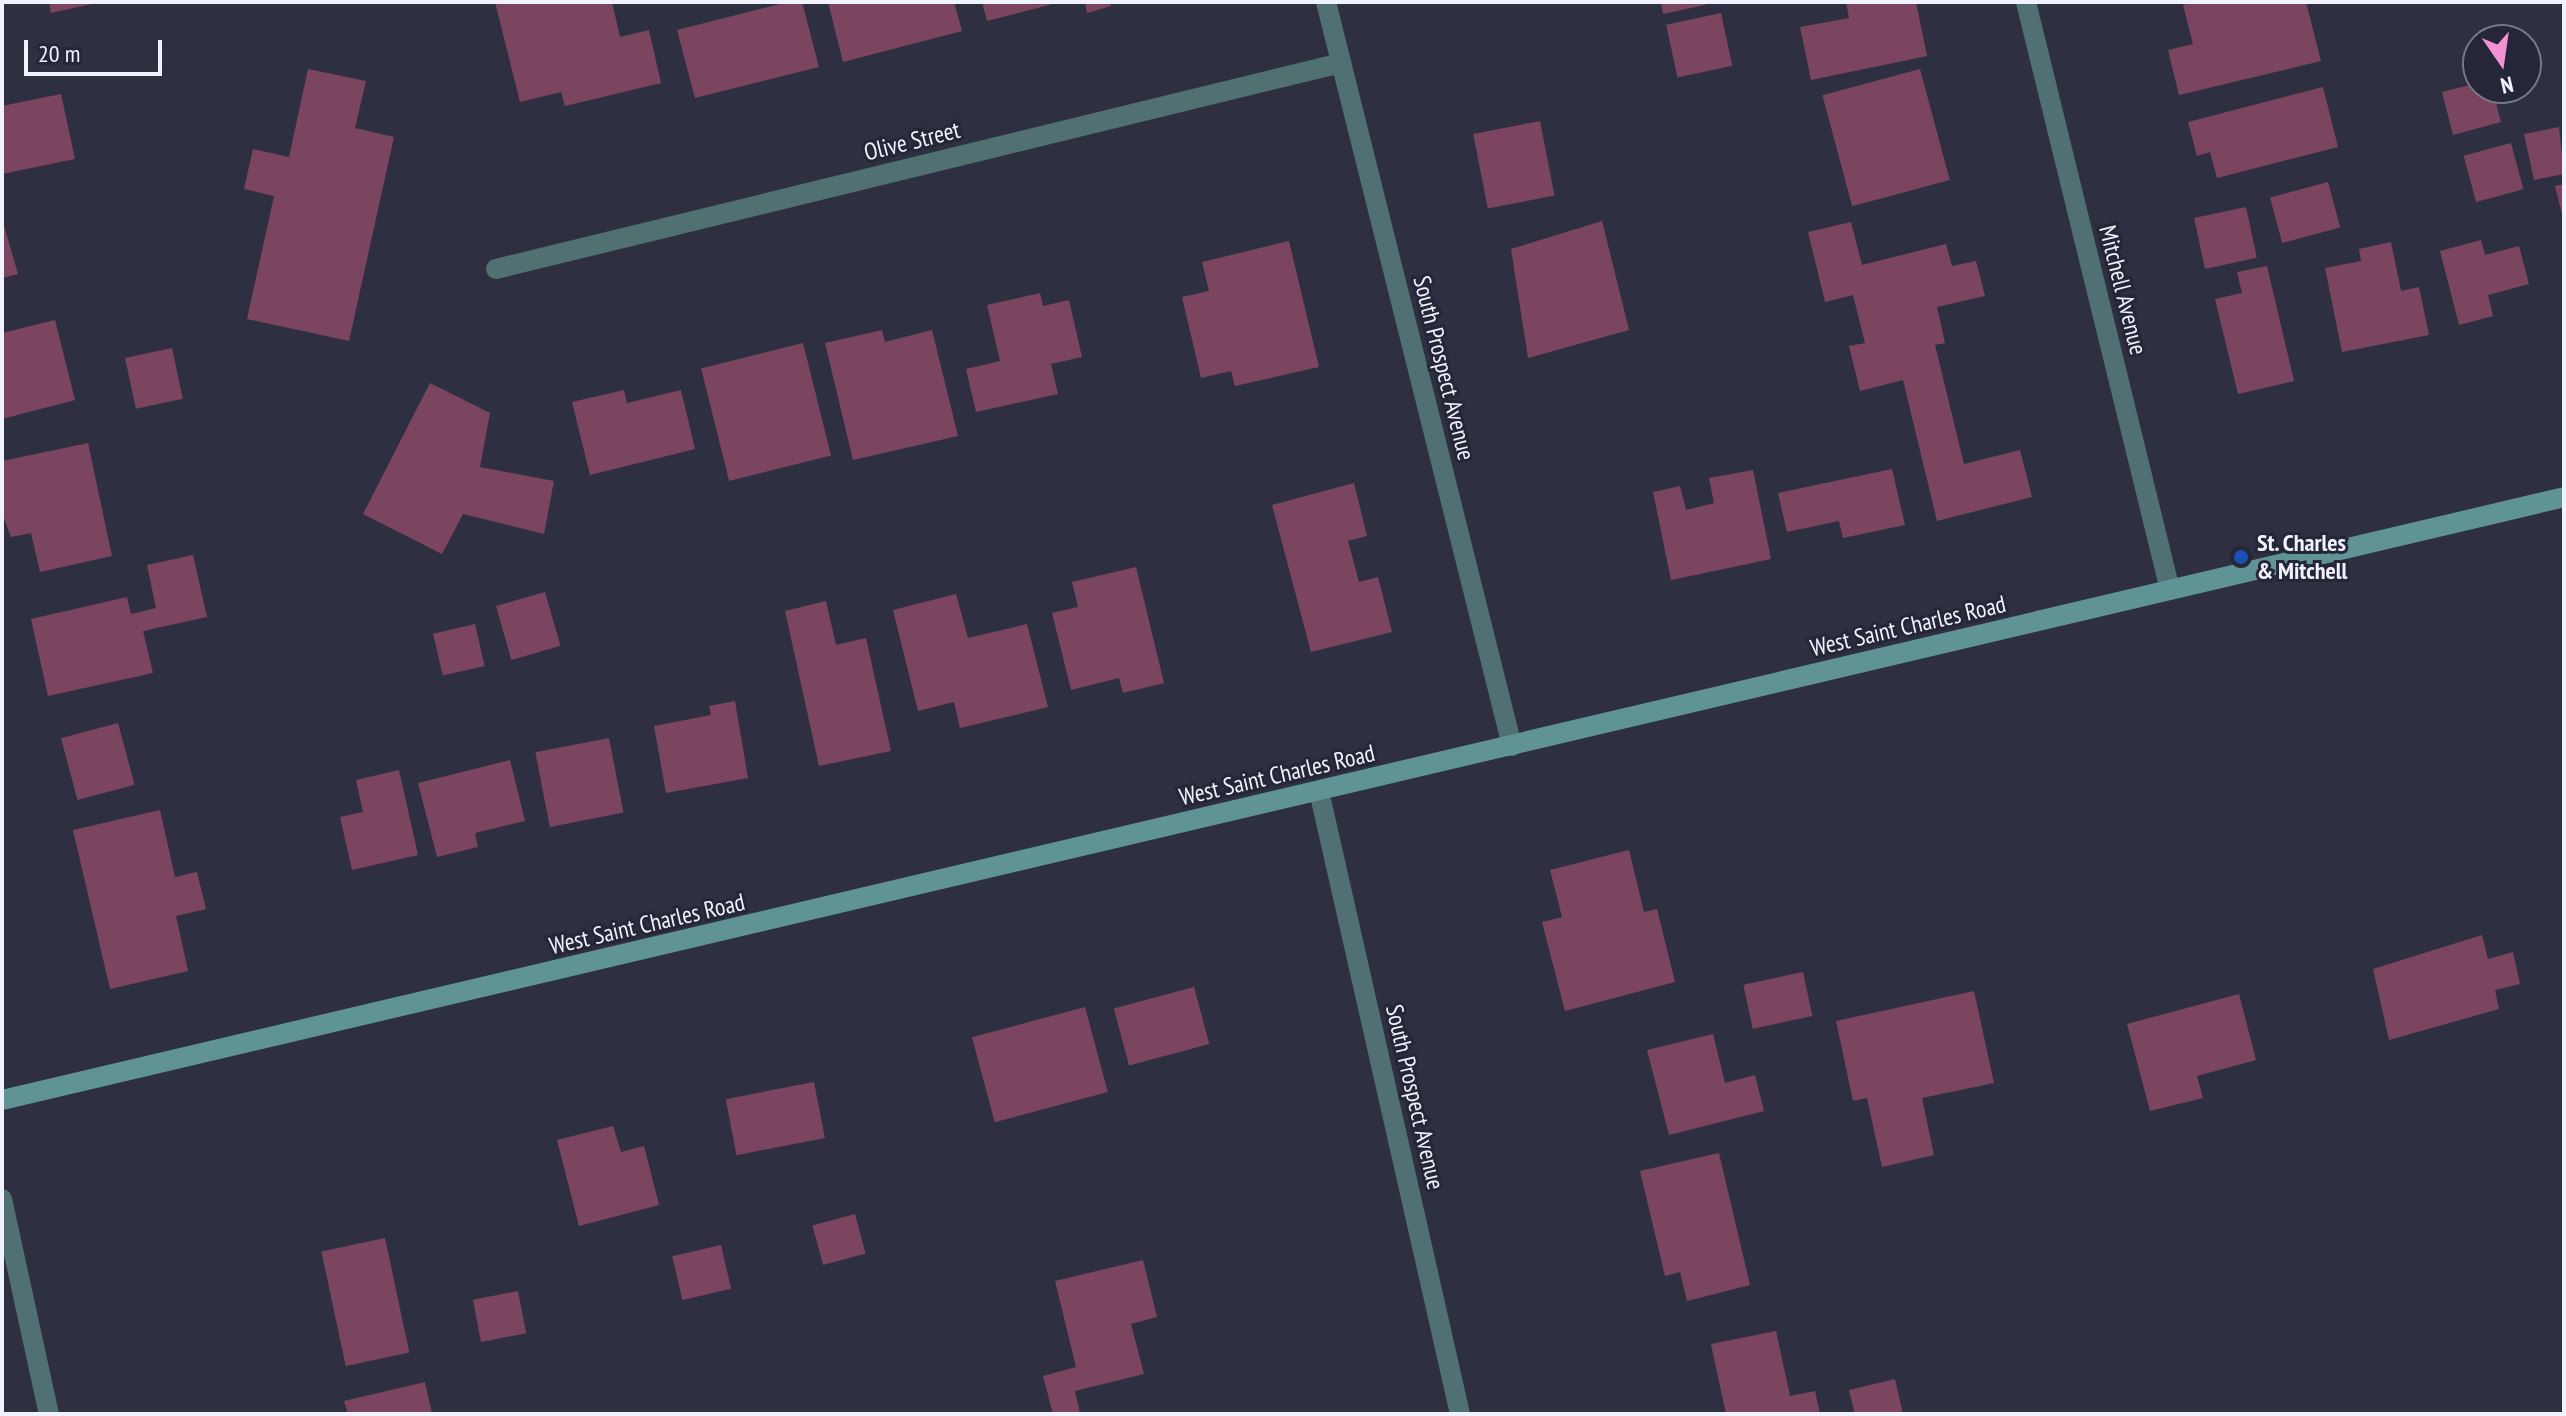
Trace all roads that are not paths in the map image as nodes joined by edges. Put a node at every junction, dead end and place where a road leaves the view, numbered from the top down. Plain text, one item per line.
1 (1326, 2) edge
2 (2026, 2) edge
3 (1341, 63) junction
4 (496, 269) dead end
5 (2564, 497) edge
6 (2170, 590) junction
7 (1512, 746) junction
8 (1319, 791) junction
9 (2, 1100) edge
10 (2, 1199) edge
11 (49, 1414) edge
12 (1460, 1414) edge

1 - 3 street, South Prospect Avenue
2 - 6 street, Mitchell Avenue
3 - 4 street, Olive Street
3 - 7 street, South Prospect Avenue
5 - 6 main road, West Saint Charles Road
6 - 7 main road, West Saint Charles Road
7 - 8 main road, West Saint Charles Road
8 - 9 main road, West Saint Charles Road
8 - 12 street, South Prospect Avenue
10 - 11 street

